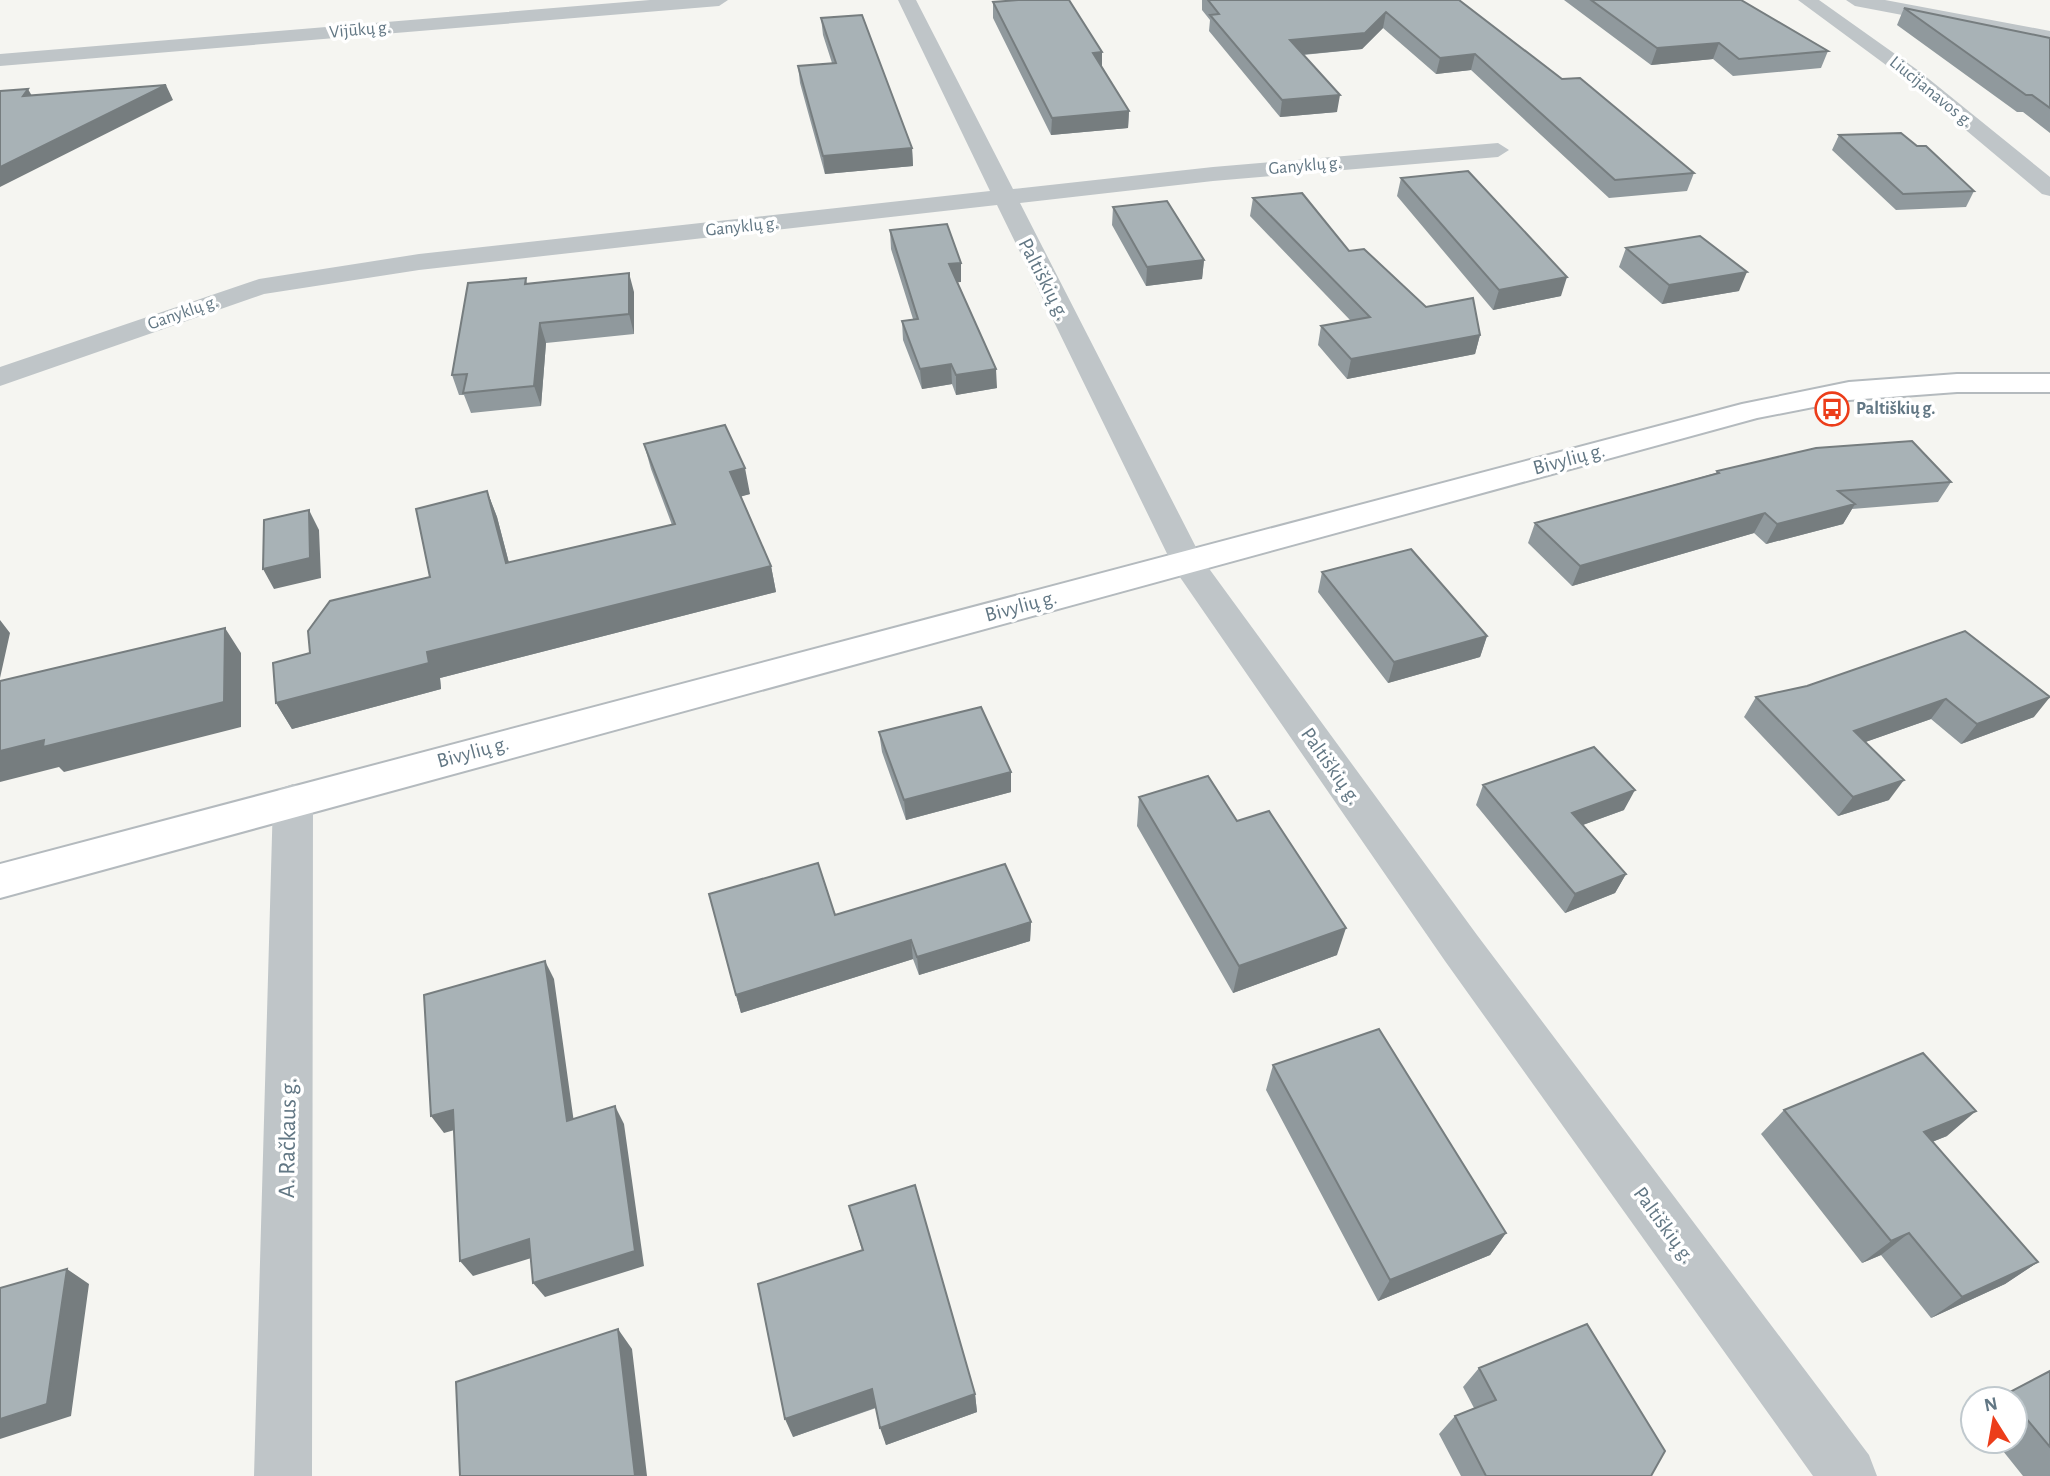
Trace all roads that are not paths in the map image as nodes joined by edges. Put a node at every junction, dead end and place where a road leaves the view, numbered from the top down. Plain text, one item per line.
1 (719, 0) edge
2 (907, 0) edge
3 (1807, 0) edge
4 (1855, 0) edge
5 (2050, 37) edge
6 (0, 60) edge
7 (1498, 150) dead end
8 (2050, 189) edge
9 (1004, 199) junction
10 (0, 377) edge
11 (2050, 383) edge
12 (1186, 562) junction
13 (293, 800) junction
14 (0, 881) edge
15 (283, 1476) edge
16 (1848, 1476) edge

1 - 6 street, Vijūkų g.
2 - 9 street, Paltiškių g.
3 - 8 street, Liucijanavos g.
4 - 5 street
7 - 9 street, Ganyklų g.
9 - 10 street, Ganyklų g.
9 - 12 street, Paltiškių g.
11 - 12 street, Bivylių g.
12 - 13 street, Bivylių g.
12 - 16 street, Paltiškių g.
13 - 14 street, Bivylių g.
13 - 15 street, A. Račkaus g.

